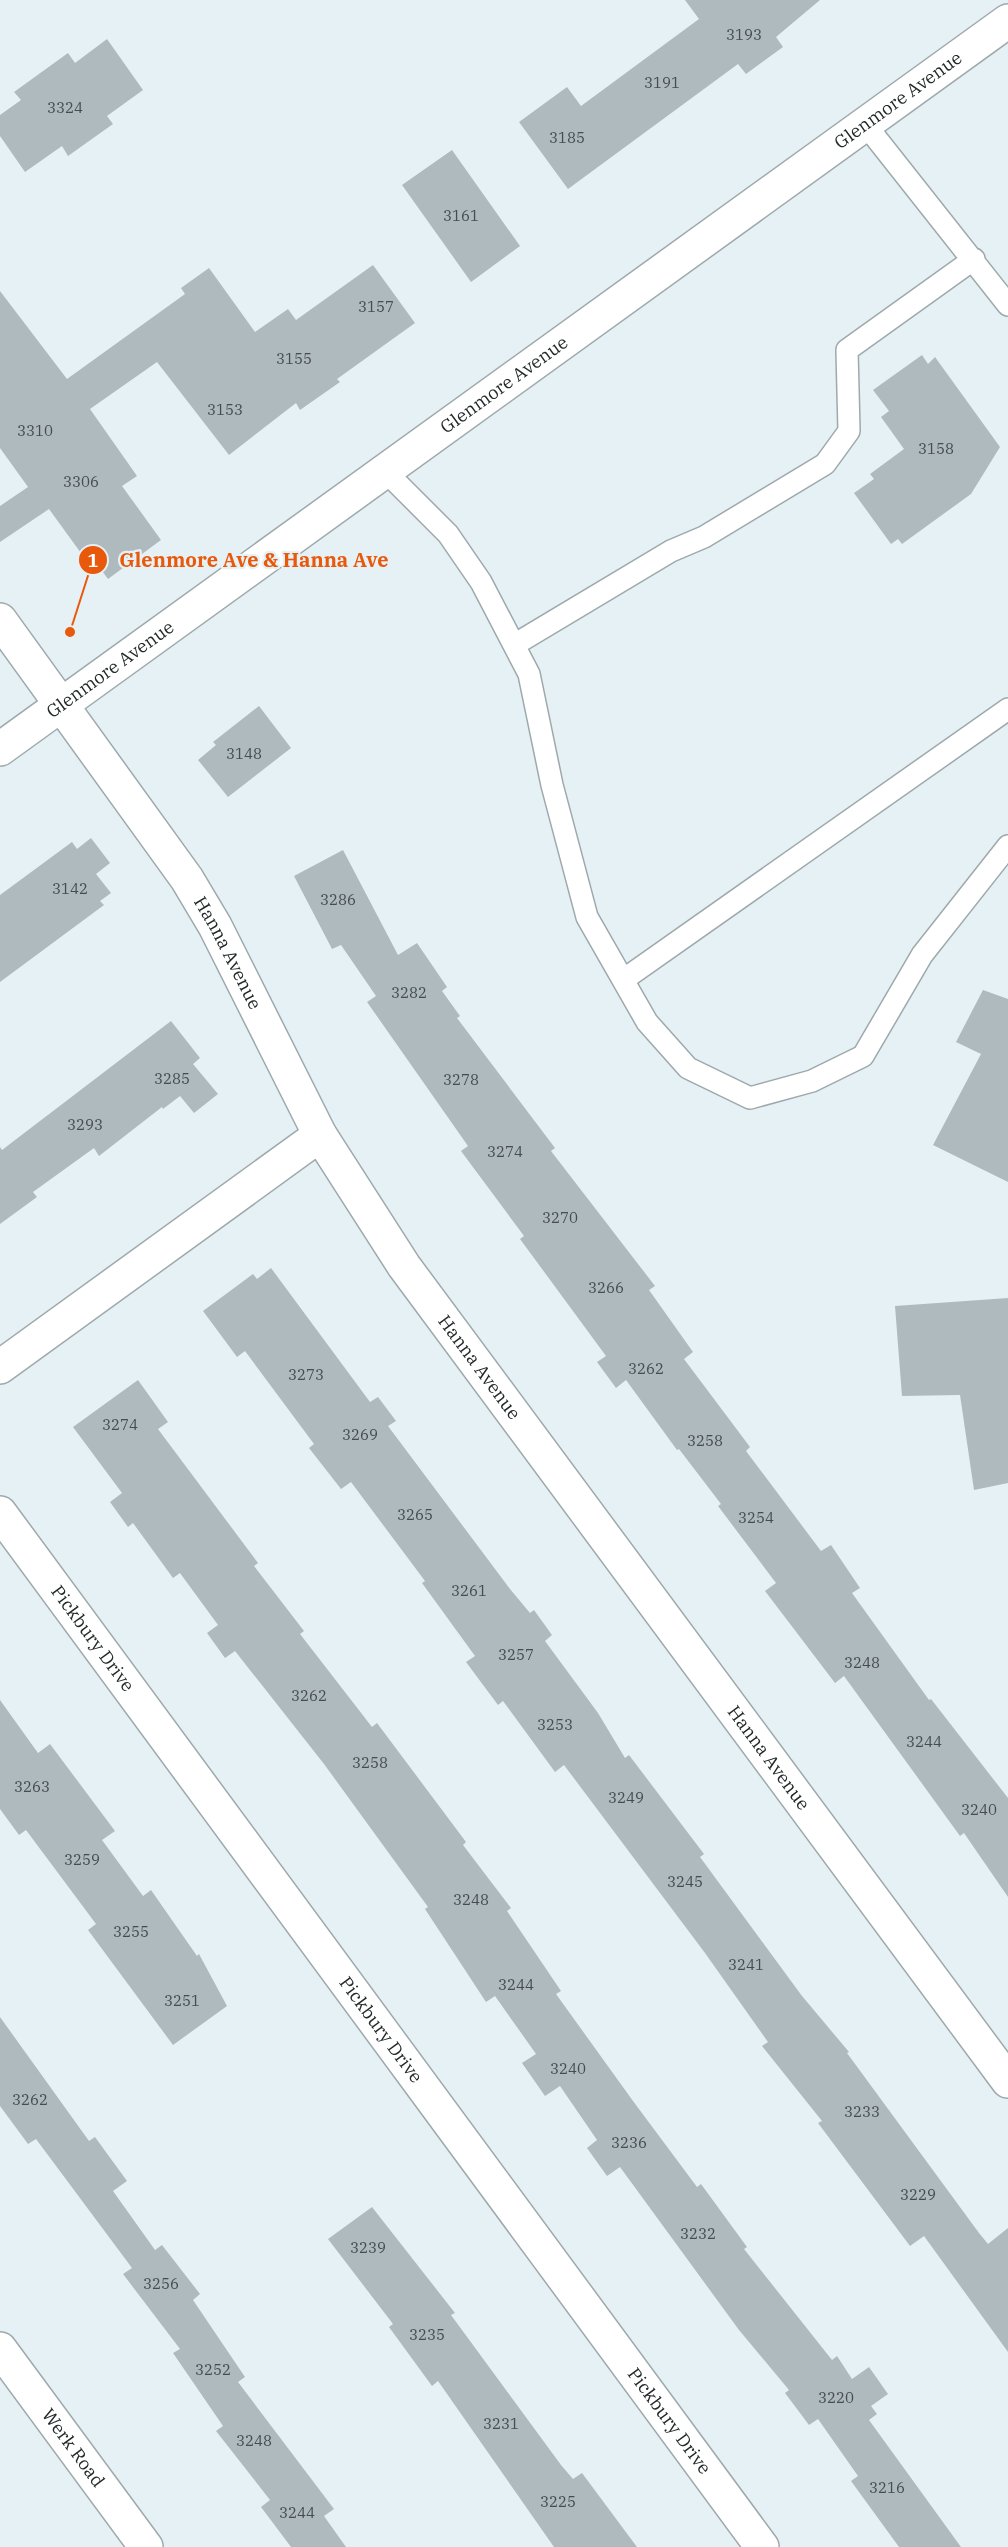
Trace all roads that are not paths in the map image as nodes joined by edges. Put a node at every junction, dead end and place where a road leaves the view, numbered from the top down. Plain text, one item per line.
1 (1008, 21) edge
2 (865, 124) junction
3 (974, 259) junction
4 (1008, 305) edge
5 (385, 471) junction
6 (0, 620) edge
7 (514, 645) junction
8 (61, 705) junction
9 (1008, 709) edge
10 (0, 749) edge
11 (1008, 846) edge
12 (623, 980) junction
13 (320, 1135) junction
14 (0, 1367) edge
15 (0, 1513) edge
16 (1008, 2081) edge
17 (0, 2349) edge
18 (146, 2547) edge
19 (762, 2547) edge

1 - 2 street, Glenmore Avenue
2 - 3 lane
2 - 5 street, Glenmore Avenue
3 - 4 lane
3 - 7 lane
5 - 7 lane
5 - 8 street, Glenmore Avenue
6 - 8 street, Hanna Avenue
7 - 12 lane
8 - 10 street, Glenmore Avenue
8 - 13 street, Hanna Avenue
9 - 12 lane
11 - 12 lane
13 - 14 street
13 - 16 street, Hanna Avenue
15 - 19 street, Pickbury Drive
17 - 18 street, Werk Road

